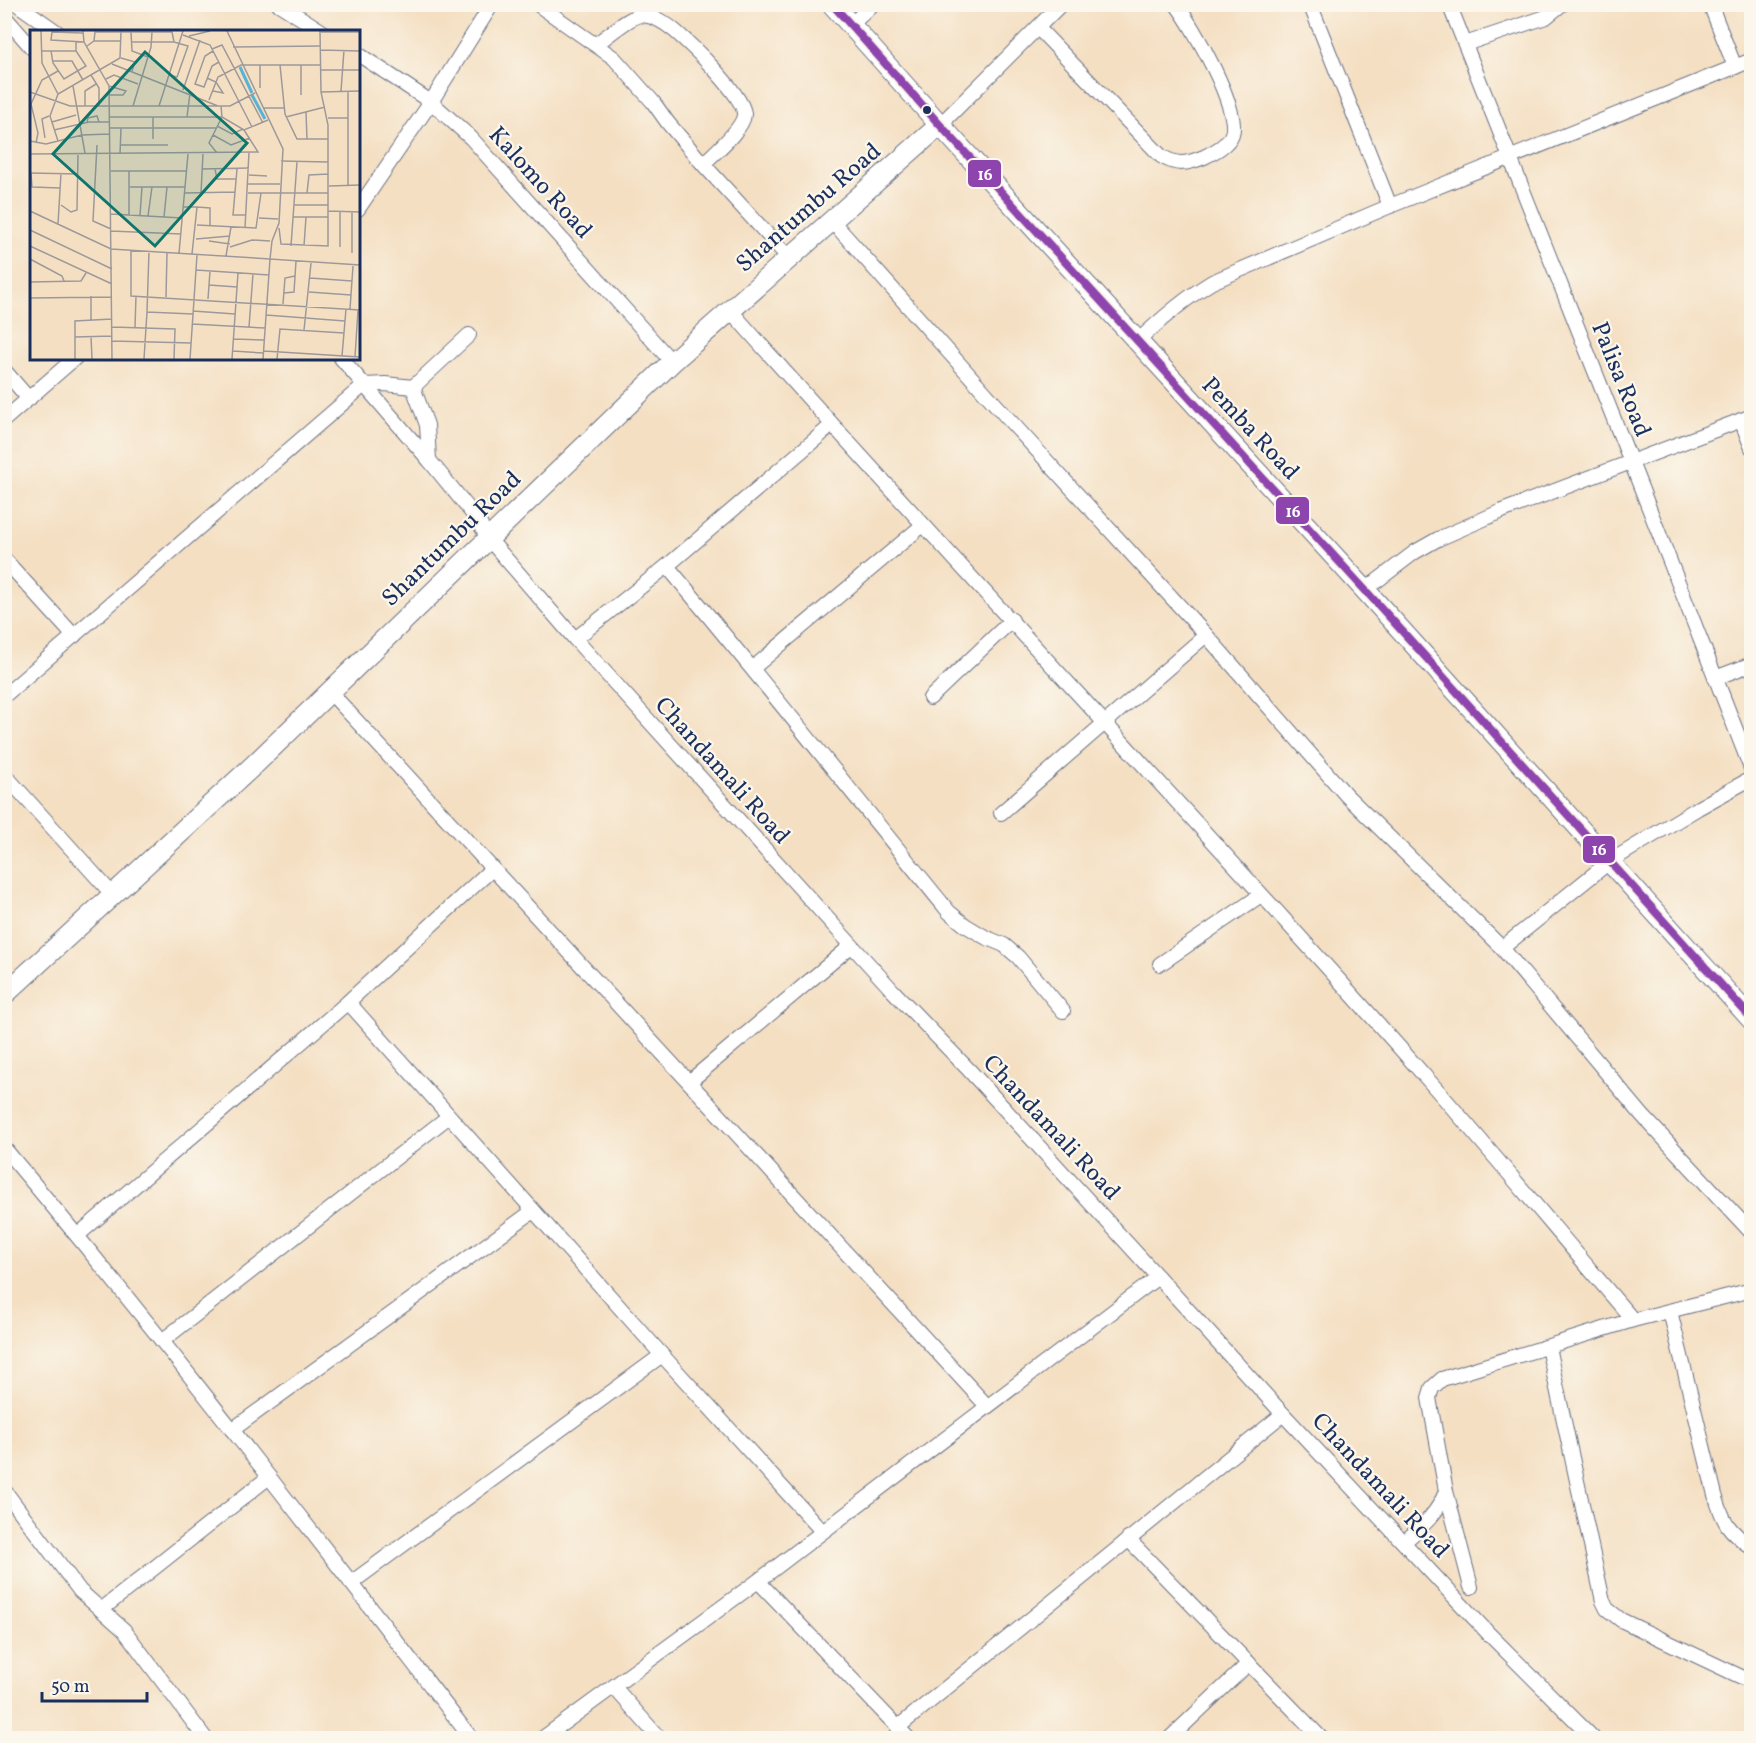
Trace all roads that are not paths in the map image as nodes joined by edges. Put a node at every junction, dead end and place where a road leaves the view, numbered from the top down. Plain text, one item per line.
1 (17, 4) edge
2 (279, 4) edge
3 (492, 4) edge
4 (537, 4) edge
5 (832, 4) edge
6 (873, 4) edge
7 (1061, 4) edge
8 (1176, 4) edge
9 (1310, 4) edge
10 (1449, 4) edge
11 (1562, 4) edge
12 (1710, 4) edge
13 (4, 16) edge
14 (851, 25) junction
15 (1038, 28) junction
16 (54, 30) edge
17 (320, 30) edge
18 (1465, 44) junction
19 (596, 45) junction
20 (30, 46) edge
21 (360, 55) edge
22 (1752, 60) edge
23 (1735, 67) junction
24 (431, 102) junction
25 (940, 125) junction
26 (1509, 159) junction
27 (703, 164) junction
28 (360, 206) edge
29 (1390, 206) junction
30 (832, 221) junction
31 (789, 258) junction
32 (730, 310) junction
33 (469, 335) dead end
34 (1137, 342) junction
35 (73, 360) edge
36 (343, 360) edge
37 (672, 362) junction
38 (4, 370) edge
39 (364, 385) junction
40 (413, 387) junction
41 (29, 399) junction
42 (1746, 418) edge
43 (4, 420) edge
44 (832, 425) junction
45 (1752, 448) edge
46 (429, 460) junction
47 (1631, 462) junction
48 (923, 525) junction
49 (488, 538) junction
50 (4, 560) edge
51 (667, 566) junction
52 (1365, 590) junction
53 (1012, 620) junction
54 (1206, 635) junction
55 (74, 636) junction
56 (575, 639) junction
57 (1752, 664) edge
58 (753, 668) junction
59 (1715, 678) junction
60 (330, 692) junction
61 (4, 696) edge
62 (930, 698) dead end
63 (1105, 723) junction
64 (1752, 771) edge
65 (4, 774) edge
66 (1752, 778) edge
67 (1001, 813) dead end
68 (1609, 862) junction
69 (493, 868) junction
70 (113, 895) junction
71 (1261, 895) junction
72 (851, 946) junction
73 (1502, 948) junction
74 (1160, 964) dead end
75 (4, 995) edge
76 (348, 1002) junction
77 (1063, 1011) dead end
78 (1752, 1020) edge
79 (689, 1082) junction
80 (448, 1117) junction
81 (4, 1148) edge
82 (533, 1211) junction
83 (1752, 1233) edge
84 (78, 1235) junction
85 (1158, 1277) junction
86 (1752, 1290) edge
87 (1670, 1311) junction
88 (1633, 1320) junction
89 (162, 1341) junction
90 (1548, 1347) junction
91 (662, 1355) junction
92 (987, 1406) junction
93 (1283, 1414) junction
94 (232, 1430) junction
95 (269, 1477) junction
96 (4, 1490) edge
97 (1446, 1491) junction
98 (822, 1531) junction
99 (1128, 1539) junction
100 (1404, 1542) junction
101 (1752, 1548) edge
102 (758, 1581) junction
103 (351, 1582) junction
104 (1471, 1587) dead end
105 (101, 1610) junction
106 (1249, 1663) junction
107 (1752, 1682) edge
108 (614, 1687) junction
109 (897, 1728) junction
110 (205, 1738) edge
111 (471, 1738) edge
112 (543, 1738) edge
113 (659, 1738) edge
114 (908, 1738) edge
115 (1170, 1738) edge
116 (1321, 1738) edge
117 (1593, 1738) edge

1 - 16 street
2 - 17 street
3 - 24 street
4 - 19 street
5 - 14 street, Pemba Road
6 - 14 street
7 - 15 street
8 - 15 street
9 - 29 street
10 - 18 street, Palisa Road
11 - 18 street
12 - 23 street
13 - 20 street
14 - 25 street, Pemba Road
15 - 25 street
18 - 26 street, Palisa Road
19 - 27 street
19 - 27 street
21 - 24 street, Kalomo Road
22 - 23 street
23 - 26 street
24 - 28 street
24 - 37 street, Kalomo Road
25 - 30 street, Shantumbu Road
25 - 34 street, Pemba Road
26 - 29 street
26 - 47 street, Palisa Road
27 - 31 street
29 - 34 street
30 - 31 street, Shantumbu Road
30 - 54 street
31 - 32 street, Shantumbu Road
32 - 37 street, Shantumbu Road
32 - 44 street
33 - 40 street
34 - 52 street, Pemba Road
35 - 41 street
36 - 39 street, Chandamali Road
37 - 49 street, Shantumbu Road
38 - 41 street
39 - 40 street
39 - 46 street, Chandamali Road
39 - 55 street
40 - 46 street
41 - 43 street
42 - 45 street
42 - 47 street
44 - 48 street
44 - 51 street
46 - 49 street, Chandamali Road
47 - 52 street
47 - 59 street, Palisa Road
48 - 53 street
48 - 58 street
49 - 56 street, Chandamali Road
49 - 60 street, Shantumbu Road
50 - 55 street
51 - 56 street
51 - 58 street
52 - 68 street, Pemba Road
53 - 62 street
53 - 63 street
54 - 63 street
54 - 73 street
55 - 61 street
56 - 72 street, Chandamali Road
57 - 59 street
58 - 77 street
59 - 64 street, Palisa Road
60 - 69 street
60 - 70 street, Shantumbu Road
63 - 67 street
63 - 71 street
65 - 70 street
66 - 68 street
68 - 73 street
68 - 78 street, Pemba Road
69 - 76 street
69 - 79 street
70 - 75 street, Shantumbu Road
71 - 74 street
71 - 88 street
72 - 79 street
72 - 85 street, Chandamali Road
73 - 83 street
76 - 80 street
76 - 84 street
79 - 92 street
80 - 82 street
80 - 89 street
81 - 84 street
82 - 91 street
82 - 94 street
84 - 89 street
85 - 92 street
85 - 93 street, Chandamali Road
86 - 87 street
87 - 88 street
87 - 101 street
88 - 90 street
89 - 94 street
90 - 97 street
90 - 107 street
91 - 98 street
91 - 103 street
92 - 98 street
93 - 99 street
93 - 100 street, Chandamali Road
94 - 95 street
95 - 103 street
95 - 105 street
96 - 105 street
97 - 100 street
97 - 104 street
98 - 102 street
99 - 106 street
99 - 109 street
100 - 117 street, Chandamali Road
102 - 108 street
102 - 109 street
103 - 111 street
105 - 110 street
106 - 115 street
106 - 116 street
108 - 112 street
108 - 113 street
109 - 114 street

